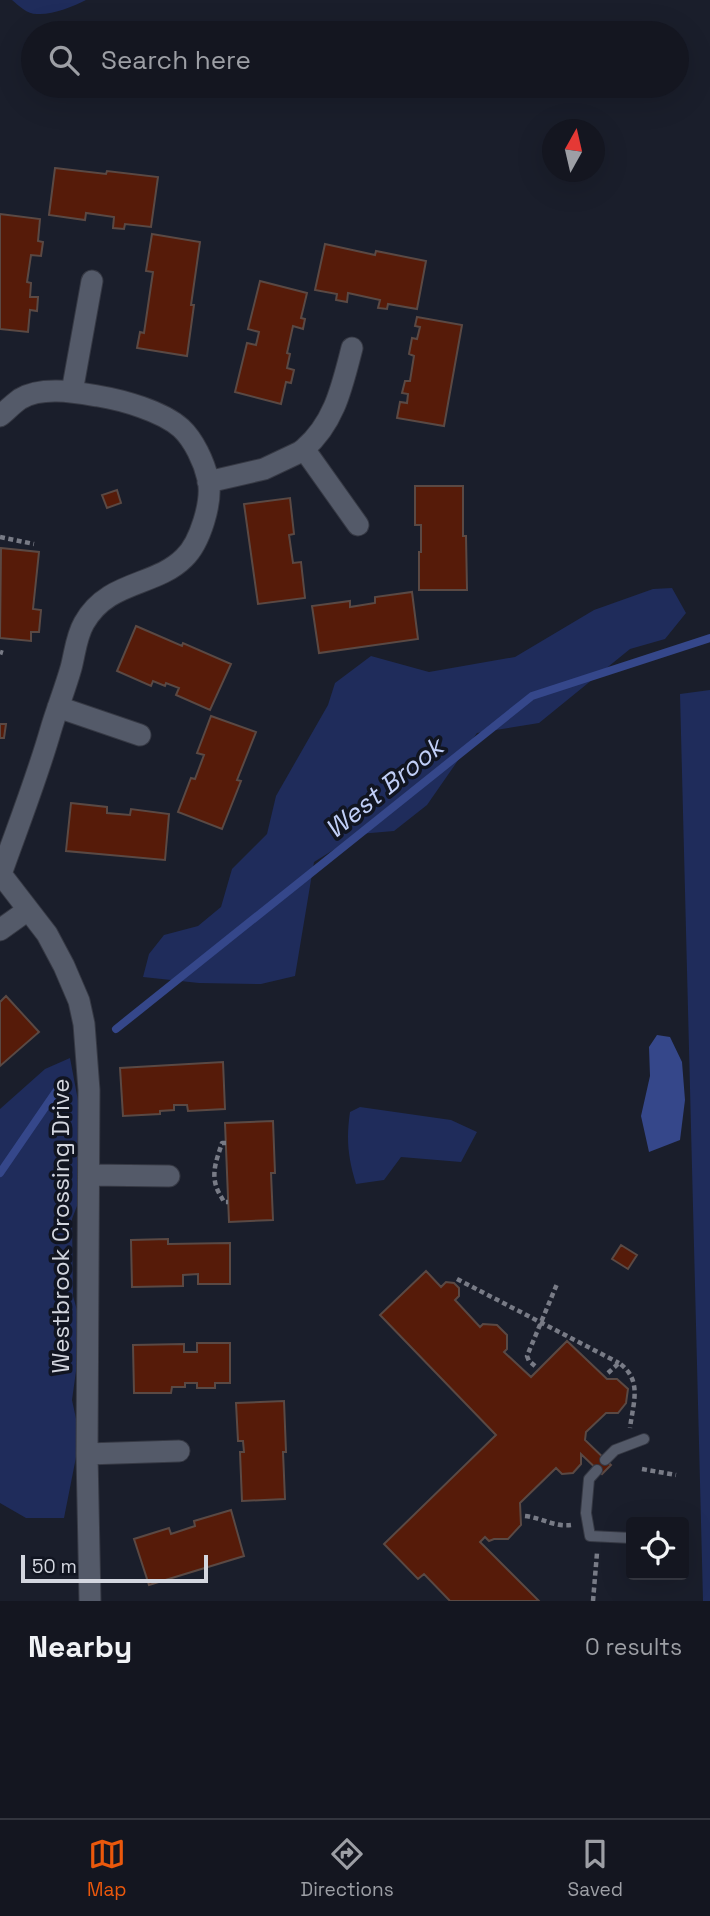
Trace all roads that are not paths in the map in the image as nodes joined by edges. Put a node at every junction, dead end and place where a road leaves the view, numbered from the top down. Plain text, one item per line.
1 (92, 281) dead end
2 (352, 348) dead end
3 (72, 392) junction
4 (0, 416) edge
5 (304, 449) junction
6 (208, 482) junction
7 (358, 525) dead end
8 (58, 707) junction
9 (140, 735) dead end
10 (0, 873) edge
11 (28, 910) junction
12 (0, 930) edge
13 (89, 1175) junction
14 (169, 1176) dead end
15 (644, 1439) dead end
16 (179, 1451) dead end
17 (87, 1454) junction
18 (606, 1460) dead end
19 (597, 1470) dead end
20 (626, 1538) edge
21 (90, 1601) edge

1 - 3 street
2 - 5 street
3 - 4 street, Westbrook Crossing Drive
3 - 6 street, Westbrook Crossing Drive
5 - 6 street
5 - 7 street
6 - 8 street, Westbrook Crossing Drive
8 - 9 street
8 - 10 street, Westbrook Crossing Drive
10 - 11 street, Westbrook Crossing Drive
11 - 12 street
11 - 13 street, Westbrook Crossing Drive
13 - 14 street
13 - 17 street, Westbrook Crossing Drive
15 - 18 lane
16 - 17 street
17 - 21 street, Westbrook Crossing Drive
19 - 20 lane

